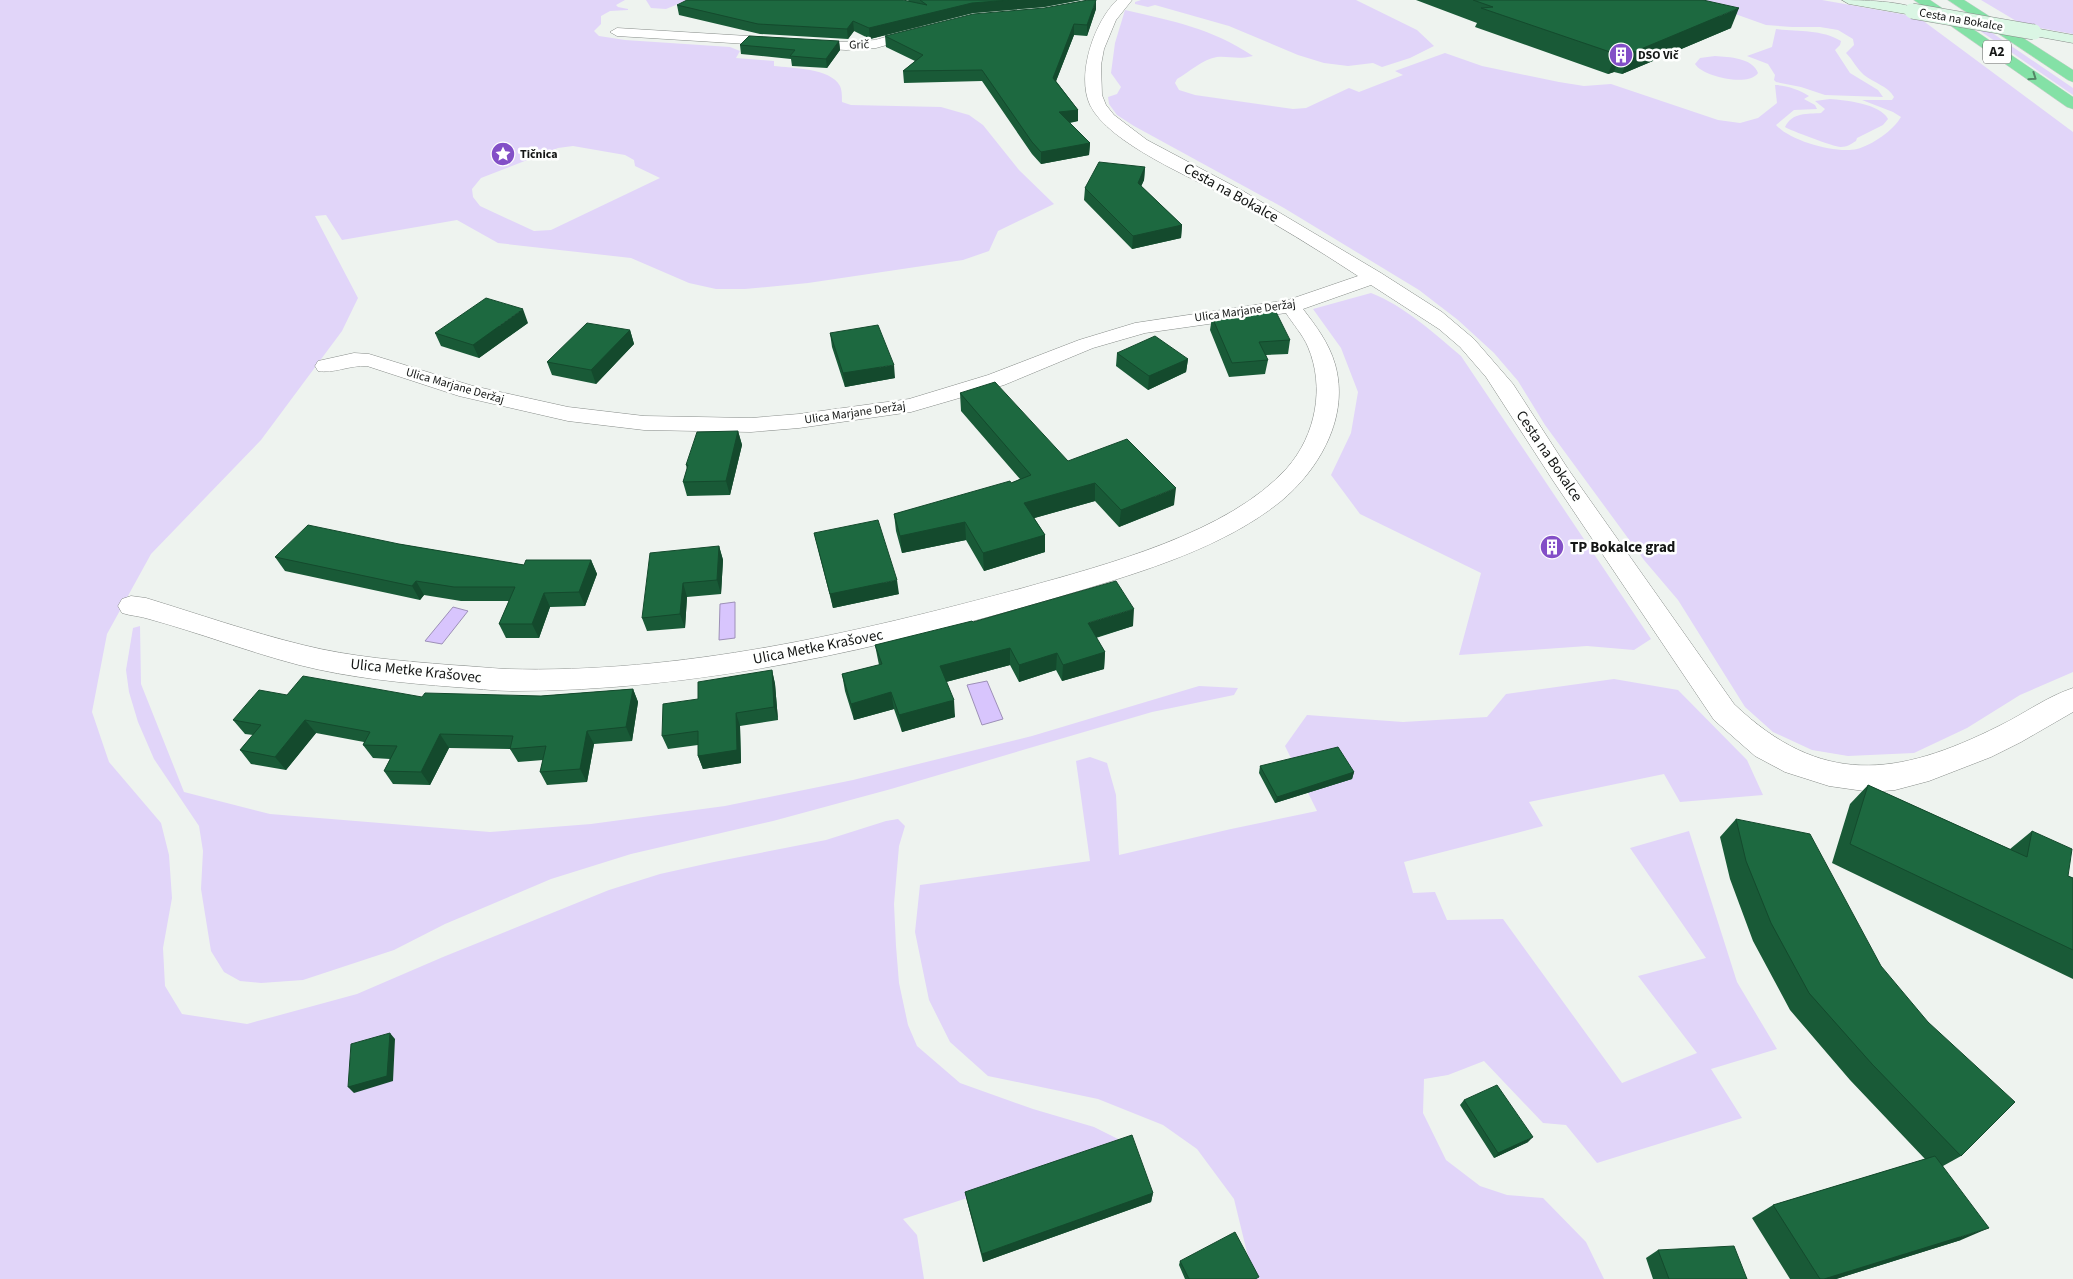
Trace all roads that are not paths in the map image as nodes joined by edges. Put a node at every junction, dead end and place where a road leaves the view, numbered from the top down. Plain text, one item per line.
1 (1849, 0) edge
2 (1955, 0) edge
3 (1117, 1) edge
4 (1916, 6) edge
5 (936, 27) edge
6 (617, 32) dead end
7 (2073, 39) edge
8 (2073, 77) edge
9 (2073, 104) edge
10 (1374, 277) junction
11 (1291, 306) junction
12 (326, 366) dead end
13 (131, 606) dead end
14 (2073, 699) edge

1 - 4 street, Cesta na Bokalce
2 - 8 highway, A2
3 - 10 street, Cesta na Bokalce
4 - 7 street, Cesta na Bokalce, bridge
4 -> 9 highway, A2
5 - 6 street, Grič
10 - 11 street, Ulica Marjane Deržaj
10 - 14 street, Cesta na Bokalce
11 - 12 street, Ulica Marjane Deržaj
11 - 13 street, Ulica Metke Krašovec

